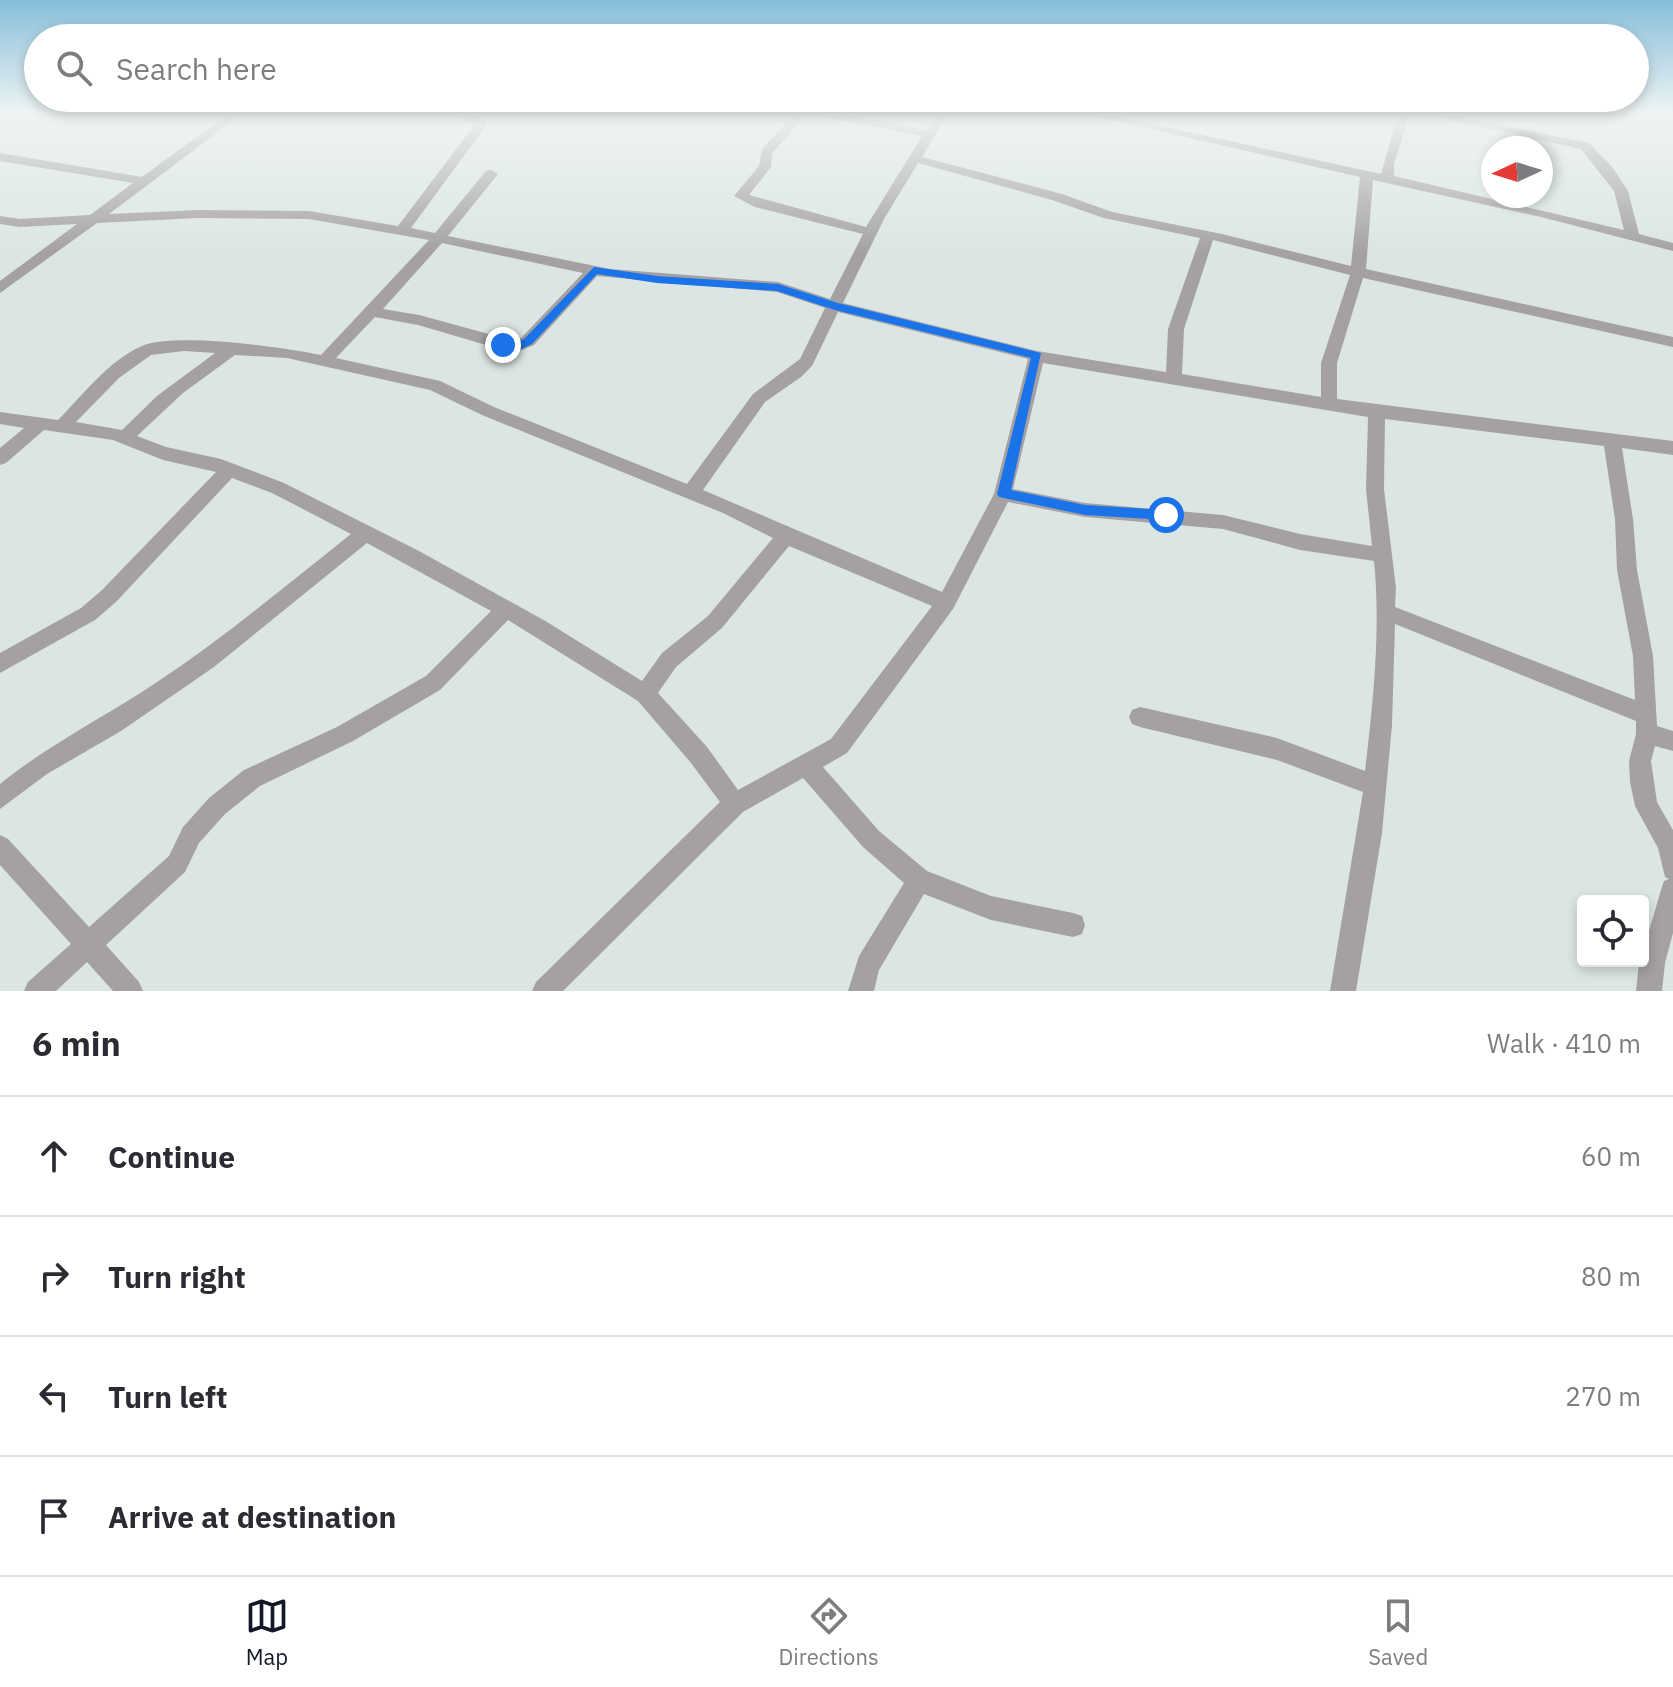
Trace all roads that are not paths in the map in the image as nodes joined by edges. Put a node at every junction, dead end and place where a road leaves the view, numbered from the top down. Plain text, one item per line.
1 (19, 160) edge
2 (172, 160) edge
3 (454, 160) edge
4 (765, 160) edge
5 (912, 160) edge
6 (921, 160) edge
7 (1297, 160) edge
8 (1389, 160) edge
9 (1598, 160) edge
10 (491, 174) dead end
11 (1367, 176) junction
12 (143, 181) junction
13 (1387, 181) junction
14 (97, 218) junction
15 (0, 220) edge
16 (402, 231) junction
17 (871, 232) junction
18 (1632, 234) junction
19 (1208, 235) junction
20 (438, 237) junction
21 (1673, 247) edge
22 (594, 270) junction
23 (1358, 272) junction
24 (0, 288) edge
25 (835, 306) junction
26 (374, 312) junction
27 (1673, 342) edge
28 (236, 347) junction
29 (1037, 356) junction
30 (324, 361) junction
31 (1174, 378) junction
32 (1329, 403) junction
33 (1377, 412) junction
34 (0, 418) edge
35 (41, 423) junction
36 (62, 426) junction
37 (124, 439) junction
38 (1612, 441) junction
39 (1673, 448) edge
40 (0, 458) edge
41 (229, 470) junction
42 (690, 494) junction
43 (1003, 494) junction
44 (365, 534) junction
45 (786, 536) junction
46 (1382, 555) junction
47 (946, 603) junction
48 (505, 610) junction
49 (1386, 612) junction
50 (0, 664) edge
51 (645, 694) junction
52 (1140, 717) dead end
53 (1647, 724) junction
54 (1673, 741) edge
55 (807, 766) junction
56 (1375, 786) junction
57 (0, 798) edge
58 (735, 804) junction
59 (0, 847) edge
60 (1673, 869) edge
61 (919, 880) junction
62 (1673, 890) edge
63 (1073, 925) dead end
64 (89, 944) junction
65 (37, 991) edge
66 (130, 991) edge
67 (545, 991) edge
68 (861, 991) edge
69 (1343, 991) edge
70 (1649, 991) edge

1 - 12 street
2 - 12 street
3 - 16 street
4 - 17 street
5 - 17 street
6 - 19 street
7 - 11 street
8 - 13 street
9 - 18 street
10 - 20 street
11 - 13 street
11 - 23 street
12 - 14 street
13 - 18 street
14 - 15 street
14 - 16 street
14 - 24 street
16 - 20 street
17 - 25 street
18 - 21 street
19 - 23 street
19 - 31 street
20 - 22 street
20 - 26 street
22 - 25 street
22 - 26 street
23 - 27 street
23 - 32 street
25 - 29 street
25 - 42 street
26 - 30 street
28 - 30 street
28 - 36 street
28 - 37 street
29 - 31 street
29 - 43 street
30 - 42 street
31 - 32 street
32 - 33 street
33 - 38 street
33 - 46 street
34 - 35 street
35 - 36 street
35 - 40 street
36 - 37 street
37 - 41 street
38 - 39 street
38 - 53 street
41 - 44 street
41 - 50 street
42 - 45 street
43 - 46 street
43 - 47 street
44 - 48 street
44 - 57 street
45 - 47 street
45 - 51 street
46 - 49 street
47 - 55 street
48 - 51 street
48 - 64 street
49 - 53 street
49 - 56 street
51 - 58 street
52 - 56 street
53 - 54 street
53 - 60 street
55 - 58 street
55 - 61 street
56 - 69 street
58 - 67 street
59 - 64 street
61 - 63 street
61 - 68 street
62 - 70 street
64 - 65 street
64 - 66 street

